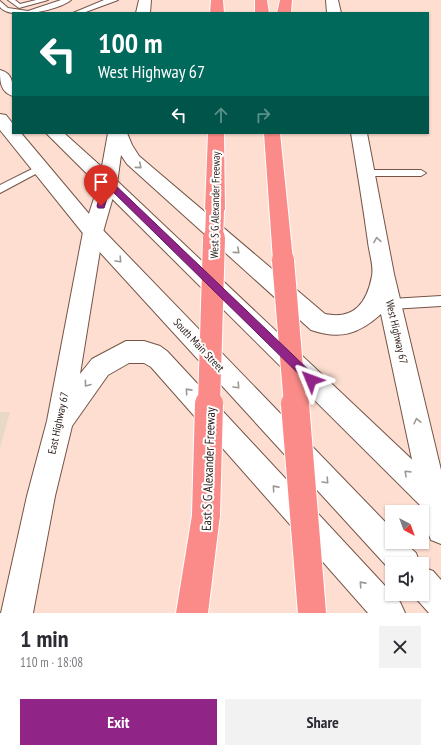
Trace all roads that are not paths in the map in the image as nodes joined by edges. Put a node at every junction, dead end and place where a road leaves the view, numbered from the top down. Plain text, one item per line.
1 (11, 0) edge
2 (46, 0) edge
3 (68, 0) edge
4 (115, 0) edge
5 (145, 0) edge
6 (217, 0) edge
7 (261, 0) edge
8 (286, 0) edge
9 (332, 0) edge
10 (0, 3) edge
11 (19, 12) edge
12 (34, 12) edge
13 (80, 12) edge
14 (143, 12) edge
15 (217, 12) edge
16 (262, 12) edge
17 (284, 12) edge
18 (334, 12) edge
19 (4, 77) edge
20 (12, 89) edge
21 (0, 119) edge
22 (12, 134) edge
23 (12, 134) edge
24 (55, 134) edge
25 (118, 134) edge
26 (118, 134) edge
27 (216, 134) edge
28 (272, 134) edge
29 (359, 134) edge
30 (40, 168) junction
31 (367, 172) junction
32 (421, 173) dead end
33 (108, 183) junction
34 (0, 189) edge
35 (93, 232) junction
36 (383, 274) junction
37 (441, 302) edge
38 (391, 304) junction
39 (212, 325) joint
40 (60, 421) junction
41 (438, 503) edge
42 (206, 514) junction
43 (441, 530) edge
44 (398, 557) edge
45 (429, 590) edge
46 (441, 603) edge
47 (16, 613) edge
48 (192, 613) edge
49 (204, 613) edge
50 (312, 613) edge
51 (389, 613) edge

1 - 2 lane
3 - 12 lane
4 - 13 lane
5 - 14 main road
6 - 15 highway
7 - 16 highway
8 - 17 highway
9 - 18 main road
10 - 11 lane
19 - 20 main road
21 - 22 main road, South Main Street
23 - 30 main road, South Main Street
24 - 33 main road
25 - 33 main road
26 -> 36 main road
27 - 39 highway, West S G Alexander Freeway, bridge
28 - 50 highway, bridge
29 - 31 main road, West Highway 67
30 - 34 lane
30 - 35 main road, South Main Street
31 - 32 lane
36 -> 31 main road, West Highway 67
33 - 35 main road
41 -> 33 main road
35 - 40 main road, East Highway 67
35 -> 44 main road, South Main Street
36 - 38 main road, West Highway 67
37 - 38 lane
41 -> 38 main road, West Highway 67
39 - 42 highway, East S G Alexander Freeway, bridge
40 - 47 main road, East Highway 67
51 -> 40 main road
41 - 43 main road, West Highway 67
42 - 48 highway
42 - 49 highway, East S G Alexander Freeway
45 - 46 main road

